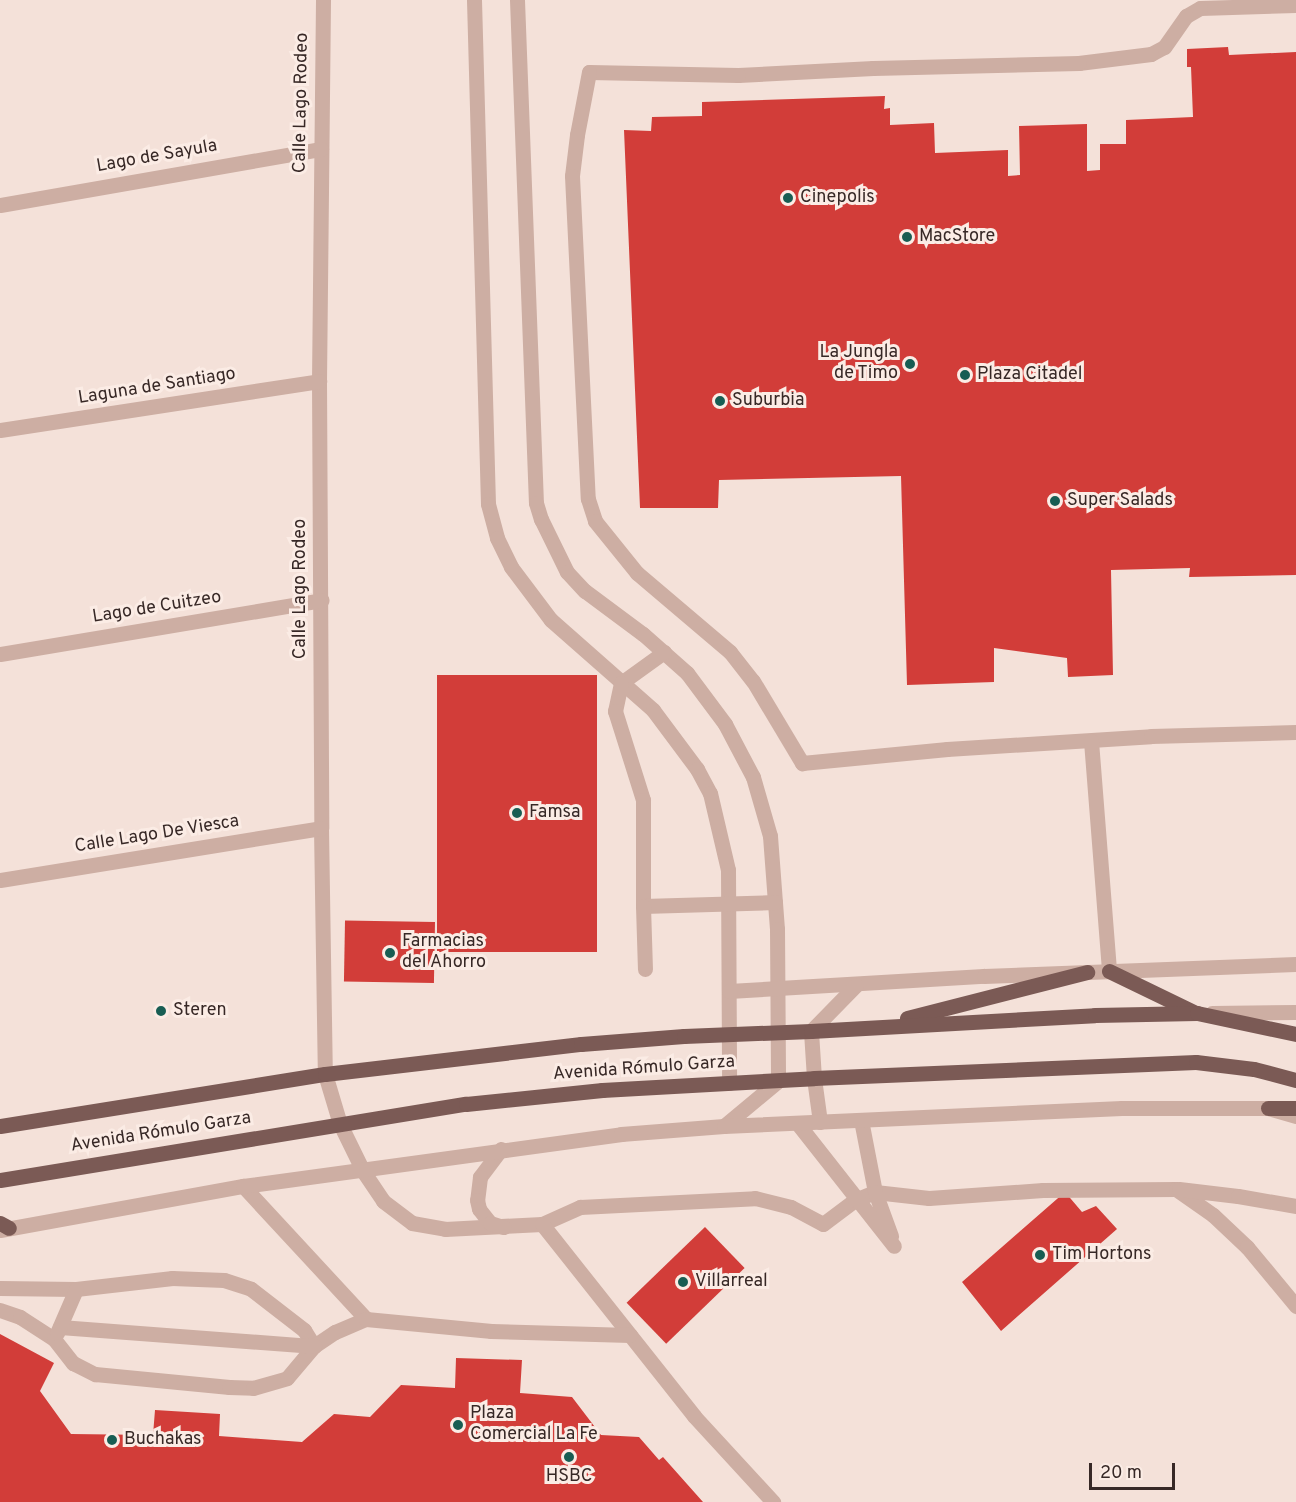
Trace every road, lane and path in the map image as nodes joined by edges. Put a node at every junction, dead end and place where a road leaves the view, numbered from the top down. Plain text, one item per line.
1 (323, 0) edge
2 (474, 0) edge
3 (517, 0) edge
4 (1199, 4) edge
5 (1296, 5) edge
6 (321, 148) junction
7 (0, 205) edge
8 (319, 381) junction
9 (0, 430) edge
10 (321, 600) junction
11 (664, 652) junction
12 (0, 654) edge
13 (621, 683) junction
14 (1296, 732) edge
15 (1091, 741) junction
16 (321, 828) junction
17 (0, 880) edge
18 (775, 902) junction
19 (729, 904) junction
20 (643, 906) junction
21 (1296, 964) edge
22 (645, 969) dead end
23 (1109, 971) junction
24 (1087, 972) junction
25 (856, 985) junction
26 (777, 987) junction
27 (729, 991) junction
28 (1296, 1012) edge
29 (1197, 1013) junction
30 (872, 1027) junction
31 (778, 1031) junction
32 (811, 1031) junction
33 (729, 1033) junction
34 (1296, 1034) edge
35 (325, 1074) junction
36 (813, 1078) junction
37 (1296, 1080) edge
38 (778, 1081) junction
39 (729, 1083) junction
40 (1268, 1108) junction
41 (1296, 1108) edge
42 (1296, 1116) edge
43 (861, 1120) junction
44 (820, 1122) junction
45 (340, 1124) junction
46 (798, 1124) junction
47 (0, 1126) edge
48 (724, 1126) junction
49 (501, 1149) junction
50 (363, 1171) junction
51 (0, 1180) edge
52 (243, 1186) junction
53 (1176, 1189) junction
54 (875, 1192) junction
55 (855, 1200) junction
56 (1296, 1206) edge
57 (542, 1224) junction
58 (3, 1227) edge
59 (503, 1227) junction
60 (0, 1288) edge
61 (76, 1289) junction
62 (1293, 1296) edge
63 (0, 1310) edge
64 (366, 1318) junction
65 (57, 1333) junction
66 (630, 1335) junction
67 (314, 1346) junction
68 (773, 1502) edge

1 - 6 street, Calle Lago Rodeo
2 - 13 street
3 - 11 street
4 - 5 street
4 - 15 street
6 - 7 street, Lago de Sayula
6 - 8 street, Calle Lago Rodeo
8 - 9 street, Laguna de Santiago
8 - 10 street, Calle Lago Rodeo
10 - 12 street, Lago de Cuitzeo
10 - 16 street, Calle Lago Rodeo
11 - 13 street
11 - 18 street
13 - 19 street
13 - 20 street
14 - 15 street
15 - 23 street
16 - 17 street, Calle Lago De Viesca
16 - 35 street, Calle Lago Rodeo
18 - 19 street
18 - 26 street
19 - 20 street
19 - 27 street
20 - 22 street
21 - 23 street
23 - 24 street
23 - 29 main road
24 - 25 street
24 - 30 main road
25 - 26 street
25 - 32 street
26 - 27 street
26 - 31 street
27 - 33 street
28 - 29 street
29 - 30 main road, Avenida Rómulo Garza
29 - 34 main road, Avenida Rómulo Garza
30 - 32 main road, Avenida Rómulo Garza
31 - 32 main road, Avenida Rómulo Garza
31 - 33 main road, Avenida Rómulo Garza
31 - 38 street
32 - 36 street
33 - 35 main road, Avenida Rómulo Garza
33 - 39 street
35 - 45 street, Calle Lago Rodeo
35 - 47 main road, Avenida Rómulo Garza
36 - 37 main road, Avenida Rómulo Garza
36 - 38 main road, Avenida Rómulo Garza
36 - 44 street
38 - 39 main road, Avenida Rómulo Garza
38 - 48 street
39 - 45 main road, Avenida Rómulo Garza
40 - 41 main road
40 - 42 street
40 - 43 street
43 - 44 street
43 - 54 street
44 - 46 street
45 - 50 street, Calle Lago Rodeo
45 - 51 main road, Avenida Rómulo Garza
46 - 48 street
46 - 55 street
48 - 49 street
49 - 50 street
49 - 59 street
50 - 52 street
50 - 59 street, Calle Lago Rodeo
52 - 58 street
52 - 64 street
53 - 54 street
53 - 56 street
53 - 62 street
54 - 55 street
54 - 55 street
55 - 57 street, Calle Lago Rodeo
57 - 59 street, Calle Lago Rodeo
57 - 66 street
60 - 61 street
61 - 65 street
61 - 67 street
63 - 65 street
64 - 66 street
64 - 67 street
65 - 67 street
65 - 67 street
66 - 68 street

